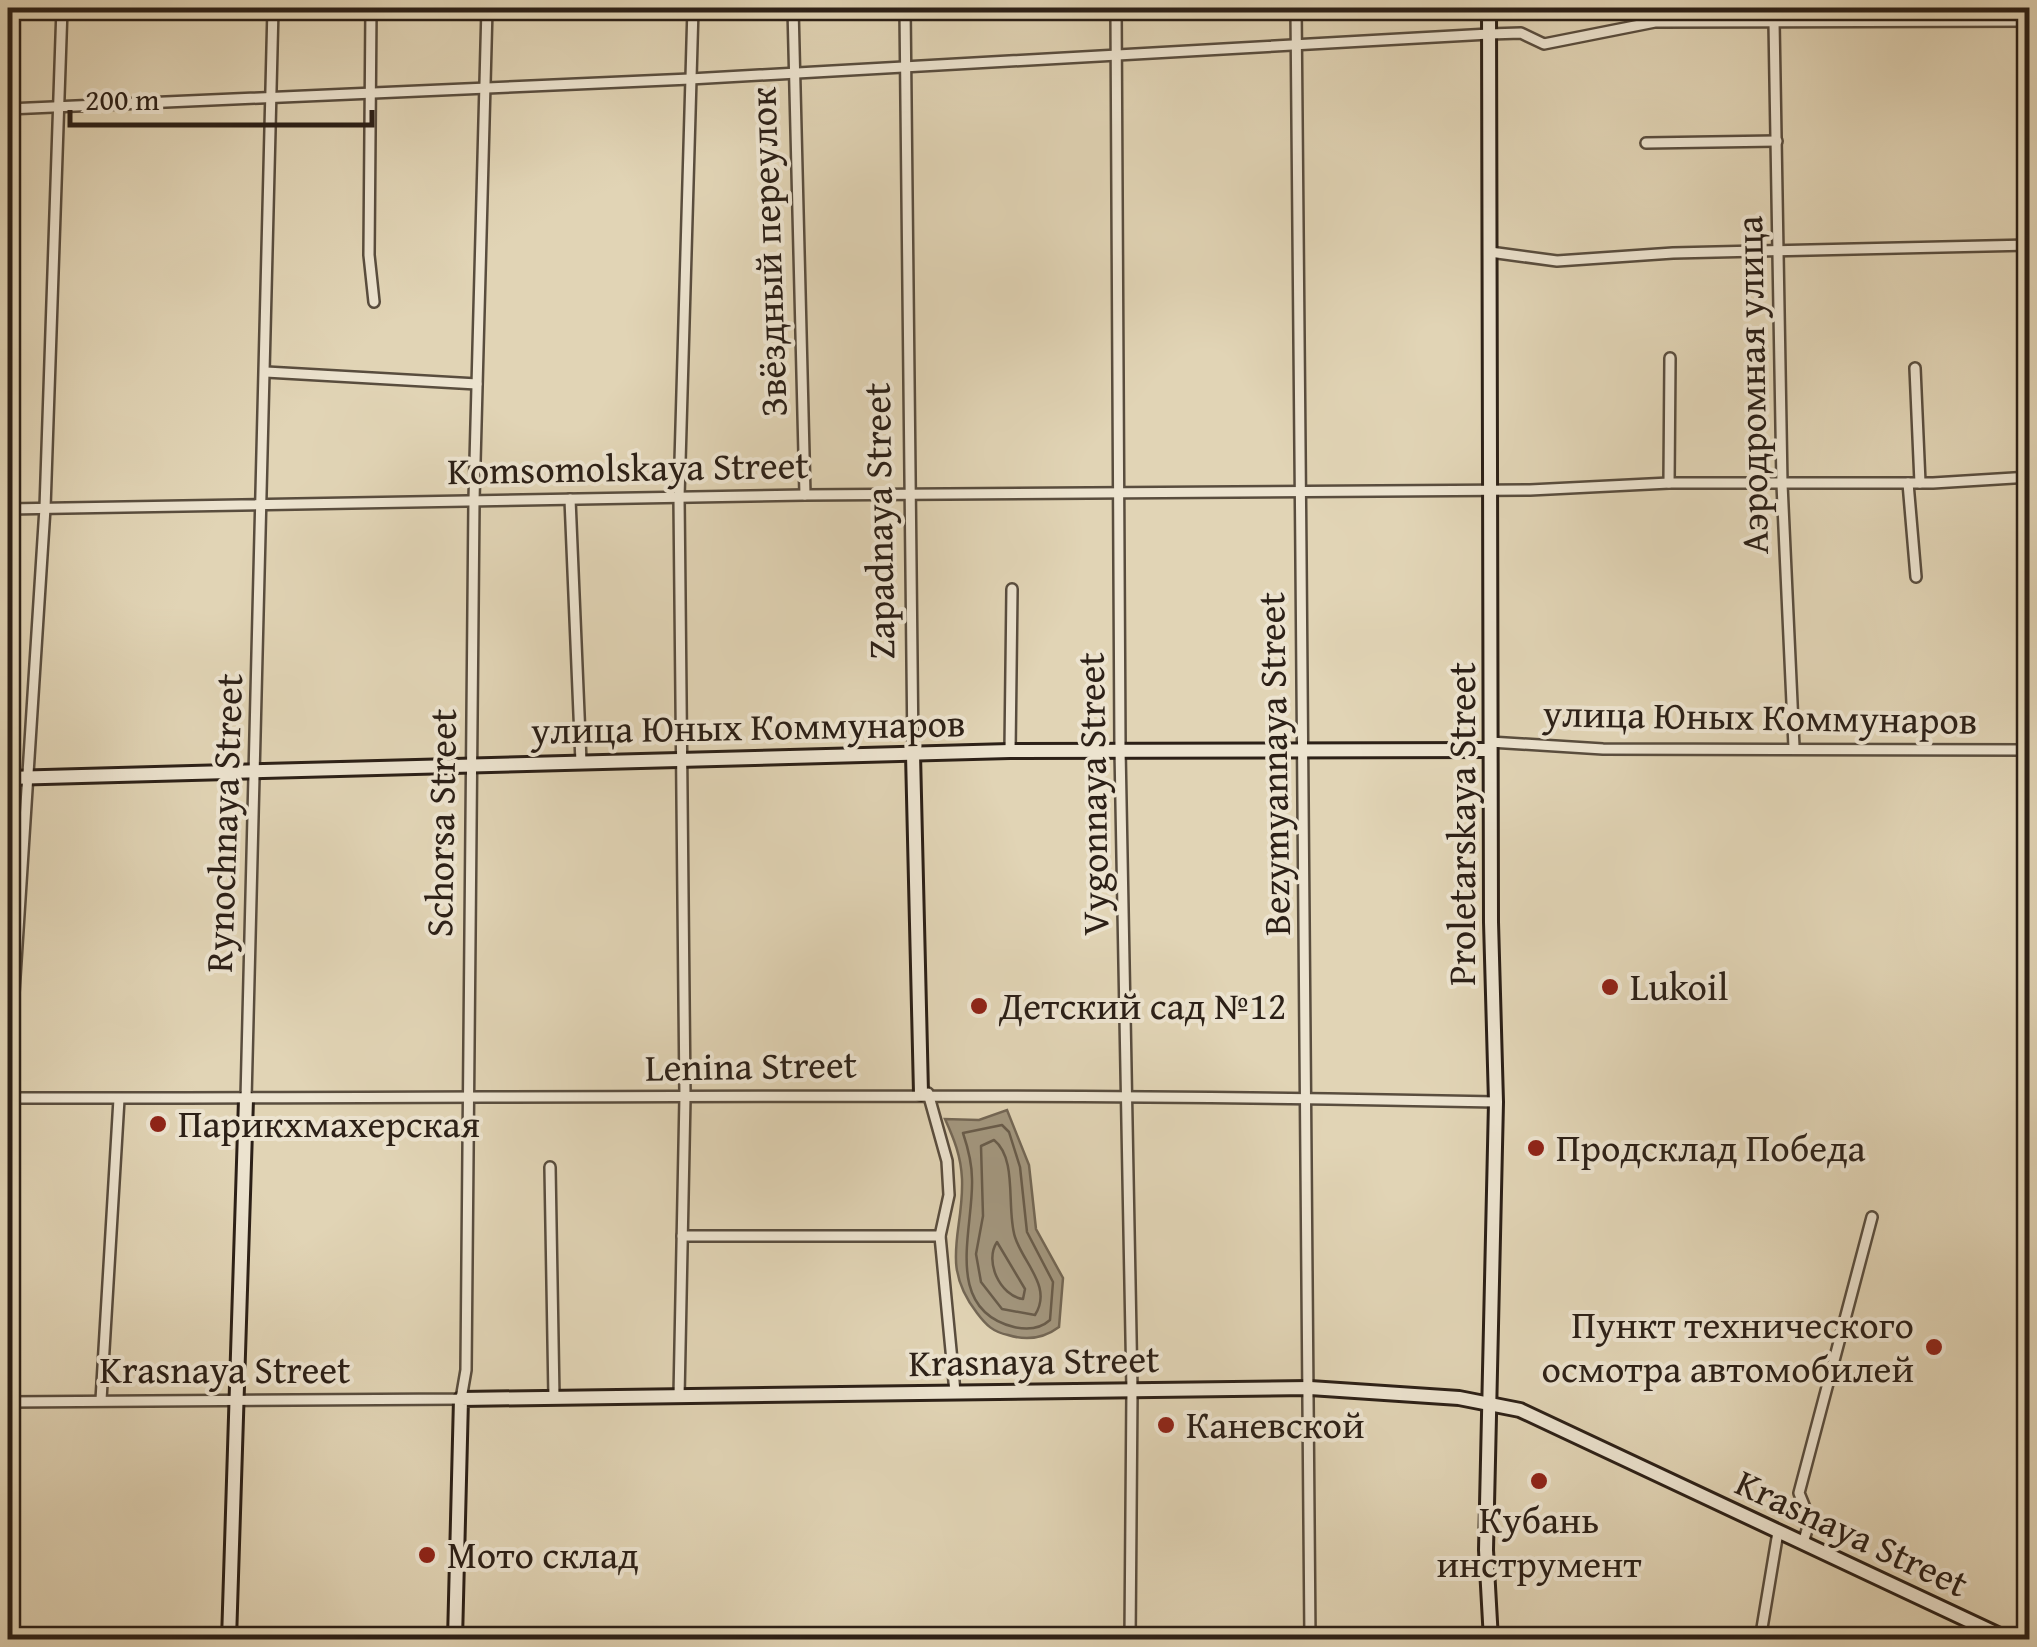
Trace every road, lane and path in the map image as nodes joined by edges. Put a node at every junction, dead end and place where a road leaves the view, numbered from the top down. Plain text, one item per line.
1 (62, 8) edge
2 (273, 8) edge
3 (371, 8) edge
4 (487, 8) edge
5 (692, 8) edge
6 (793, 8) edge
7 (905, 8) edge
8 (1116, 8) edge
9 (1296, 8) edge
10 (1489, 8) edge
11 (1902, 8) edge
12 (1902, 21) junction
13 (2030, 21) edge
14 (1774, 22) junction
15 (1489, 34) junction
16 (1296, 44) junction
17 (1116, 53) junction
18 (906, 66) junction
19 (793, 72) junction
20 (690, 80) junction
21 (487, 87) junction
22 (370, 92) junction
23 (272, 96) junction
24 (59, 106) junction
25 (8, 109) edge
26 (1777, 141) junction
27 (1646, 143) dead end
28 (2030, 244) edge
29 (1780, 251) junction
30 (1490, 252) junction
31 (374, 302) dead end
32 (1670, 358) dead end
33 (1915, 368) dead end
34 (266, 372) junction
35 (477, 384) junction
36 (2030, 477) edge
37 (1669, 482) junction
38 (1908, 483) junction
39 (1920, 483) junction
40 (1782, 484) junction
41 (1490, 488) junction
42 (1300, 489) junction
43 (1120, 493) junction
44 (907, 494) junction
45 (805, 495) junction
46 (679, 497) junction
47 (570, 499) junction
48 (474, 500) junction
49 (262, 504) junction
50 (44, 508) junction
51 (8, 509) edge
52 (1916, 577) dead end
53 (1012, 589) dead end
54 (1490, 746) junction
55 (1794, 747) junction
56 (1302, 749) junction
57 (1120, 750) junction
58 (2030, 750) edge
59 (1010, 751) junction
60 (913, 754) junction
61 (682, 759) junction
62 (580, 762) junction
63 (472, 764) junction
64 (256, 772) junction
65 (8, 778) edge
66 (24, 778) junction
67 (8, 1086) edge
68 (924, 1093) junction
69 (685, 1097) junction
70 (8, 1098) edge
71 (119, 1098) junction
72 (1129, 1098) junction
73 (1310, 1098) junction
74 (246, 1099) junction
75 (468, 1100) junction
76 (1496, 1102) junction
77 (550, 1167) dead end
78 (1872, 1217) dead end
79 (682, 1236) junction
80 (940, 1236) junction
81 (1310, 1388) junction
82 (1132, 1390) junction
83 (955, 1392) junction
84 (680, 1397) junction
85 (238, 1398) junction
86 (554, 1398) junction
87 (461, 1399) junction
88 (101, 1400) junction
89 (8, 1402) edge
90 (1491, 1402) junction
91 (1778, 1532) junction
92 (1803, 1543) junction
93 (230, 1640) edge
94 (456, 1640) edge
95 (1130, 1640) edge
96 (1310, 1640) edge
97 (1491, 1640) edge
98 (1760, 1640) edge
99 (2010, 1640) edge

1 - 24 street
2 - 23 street, Rynochnaya Street
3 - 22 street
4 - 21 street, Schorsa Street
5 - 20 street
6 - 19 street, Звёздный переулок
7 - 18 street, Zapadnaya Street
8 - 17 street, Vygonnaya Street
9 - 16 street, Bezymyannaya Street
10 - 15 street, Proletarskaya Street
11 - 12 street
12 - 13 street
12 - 14 street
14 - 15 street
14 - 26 street, Аэродромная улица
15 - 16 street
15 - 30 street, Proletarskaya Street
16 - 17 street
16 - 42 street, Bezymyannaya Street
17 - 18 street
17 - 43 street, Vygonnaya Street
18 - 19 street
18 - 44 street, Zapadnaya Street
19 - 20 street
19 - 45 street, Звёздный переулок
20 - 21 street
20 - 46 street
21 - 22 street
21 - 35 street, Schorsa Street
22 - 23 street
22 - 31 street
23 - 24 street
23 - 34 street, Rynochnaya Street
24 - 25 street
24 - 50 street
26 - 27 street
26 - 29 street, Аэродромная улица
28 - 29 street
29 - 30 street
29 - 40 street, Аэродромная улица
30 - 41 street, Proletarskaya Street
32 - 37 street
33 - 39 street
34 - 35 street
34 - 49 street, Rynochnaya Street
35 - 48 street, Schorsa Street
36 - 39 street, Komsomolskaya Street
37 - 40 street, Komsomolskaya Street
37 - 41 street, Komsomolskaya Street
38 - 39 street, Komsomolskaya Street
38 - 40 street, Komsomolskaya Street
38 - 52 street
40 - 55 street, Аэродромная улица
41 - 42 street, Komsomolskaya Street
41 - 54 street, Proletarskaya Street
42 - 43 street, Komsomolskaya Street
42 - 56 street, Bezymyannaya Street
43 - 44 street, Komsomolskaya Street
43 - 57 street, Vygonnaya Street
44 - 45 street, Komsomolskaya Street
44 - 60 street, Zapadnaya Street
45 - 46 street, Komsomolskaya Street
46 - 47 street, Komsomolskaya Street
46 - 61 street
47 - 48 street, Komsomolskaya Street
47 - 62 street
48 - 49 street, Komsomolskaya Street
48 - 63 street, Schorsa Street
49 - 50 street, Komsomolskaya Street
49 - 64 street, Rynochnaya Street
50 - 51 street, Komsomolskaya Street
50 - 66 street
53 - 59 street
54 - 55 street, улица Юных Коммунаров
54 - 56 street, улица Юных Коммунаров
54 - 76 street, Proletarskaya Street
55 - 58 street, улица Юных Коммунаров
56 - 57 street, улица Юных Коммунаров
56 - 73 street, Bezymyannaya Street
57 - 59 street, улица Юных Коммунаров
57 - 72 street, Vygonnaya Street
59 - 60 street, улица Юных Коммунаров
60 - 61 street, улица Юных Коммунаров
60 - 68 street, Zapadnaya Street
61 - 62 street, улица Юных Коммунаров
61 - 69 street
62 - 63 street, улица Юных Коммунаров
63 - 64 street, улица Юных Коммунаров
63 - 75 street, Schorsa Street
64 - 66 street, улица Юных Коммунаров
64 - 74 street, Rynochnaya Street
65 - 66 street, улица Юных Коммунаров
66 - 67 street
68 - 69 street, Lenina Street
68 - 72 street, Lenina Street
68 - 80 street
69 - 75 street, Lenina Street
69 - 79 street
70 - 71 street, Lenina Street
71 - 74 street, Lenina Street
71 - 88 street
72 - 73 street, Lenina Street
72 - 82 street, Vygonnaya Street
73 - 76 street, Lenina Street
73 - 81 street, Bezymyannaya Street
74 - 75 street, Lenina Street
74 - 85 street, Rynochnaya Street
75 - 87 street, Schorsa Street
76 - 90 street, Proletarskaya Street
77 - 86 street
78 - 92 street
79 - 80 street
79 - 84 street
80 - 83 street
81 - 82 street, Krasnaya Street
81 - 90 street, Krasnaya Street
81 - 96 street, Bezymyannaya Street
82 - 83 street, Krasnaya Street
82 - 95 street, Vygonnaya Street
83 - 84 street, Krasnaya Street
84 - 86 street, Krasnaya Street
85 - 87 street, Krasnaya Street
85 - 88 street, Krasnaya Street
85 - 93 street, Rynochnaya Street
86 - 87 street, Krasnaya Street
87 - 94 street, Schorsa Street
88 - 89 street, Krasnaya Street
90 - 91 street, Krasnaya Street
90 - 97 street, Proletarskaya Street
91 - 92 street, Krasnaya Street
91 - 98 street
92 - 99 street, Krasnaya Street

